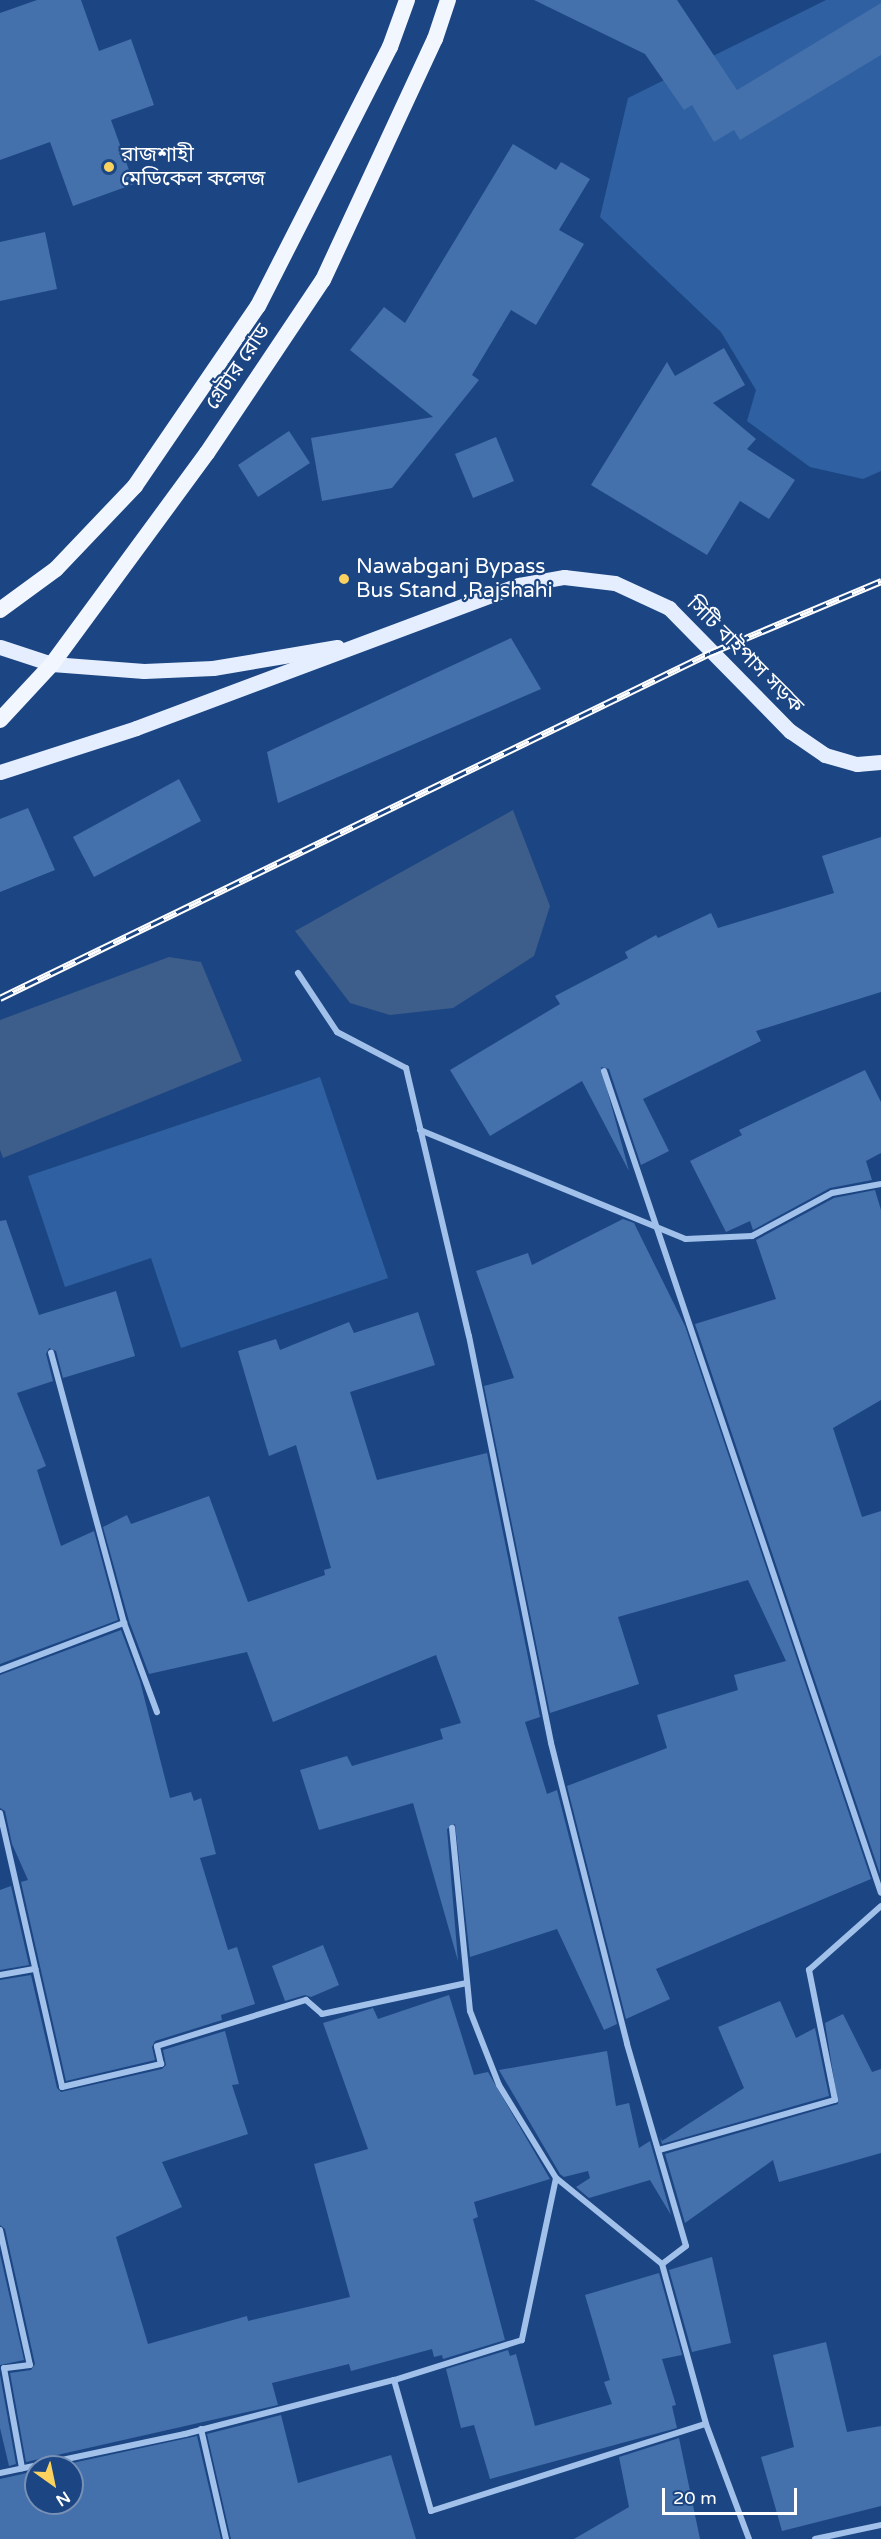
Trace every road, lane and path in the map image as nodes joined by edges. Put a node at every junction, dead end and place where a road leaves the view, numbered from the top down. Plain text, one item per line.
1 (408, 0) edge
2 (448, 0) edge
3 (0, 610) edge
4 (372, 642) junction
5 (0, 647) edge
6 (52, 664) junction
7 (0, 720) edge
8 (881, 762) edge
9 (0, 772) edge
10 (298, 973) dead end
11 (604, 1071) dead end
12 (420, 1130) junction
13 (881, 1185) edge
14 (655, 1226) junction
15 (51, 1353) dead end
16 (124, 1623) junction
17 (0, 1670) edge
18 (157, 1712) dead end
19 (0, 1813) edge
20 (452, 1828) dead end
21 (881, 1893) edge
22 (881, 1906) edge
23 (35, 1969) junction
24 (0, 1976) edge
25 (467, 1983) junction
26 (659, 2150) junction
27 (556, 2178) junction
28 (0, 2230) edge
29 (662, 2264) junction
30 (394, 2380) junction
31 (706, 2424) junction
32 (201, 2429) junction
33 (22, 2468) junction
34 (0, 2473) edge
35 (881, 2525) edge
36 (226, 2539) edge
37 (749, 2539) edge
38 (815, 2539) edge

1 - 3 highway, গ্রেটার রোড
2 - 6 highway, গ্রেটার রোড
4 - 6 main road
4 - 8 main road, সিটি বাইপাস সড়ক
4 - 9 main road
5 - 6 main road
6 - 7 highway, গ্রেটার রোড
10 - 12 street
11 - 14 street
12 - 14 street
12 - 26 street
13 - 14 street
14 - 21 street
15 - 16 street
16 - 17 street
16 - 18 street
19 - 23 street
20 - 25 street
22 - 26 street
23 - 24 street
23 - 25 street
25 - 27 street
26 - 29 street
27 - 29 street
27 - 30 street
28 - 33 street
29 - 31 street
30 - 31 street
30 - 32 street
31 - 37 street
32 - 33 street
32 - 36 street
33 - 34 street
35 - 38 street

